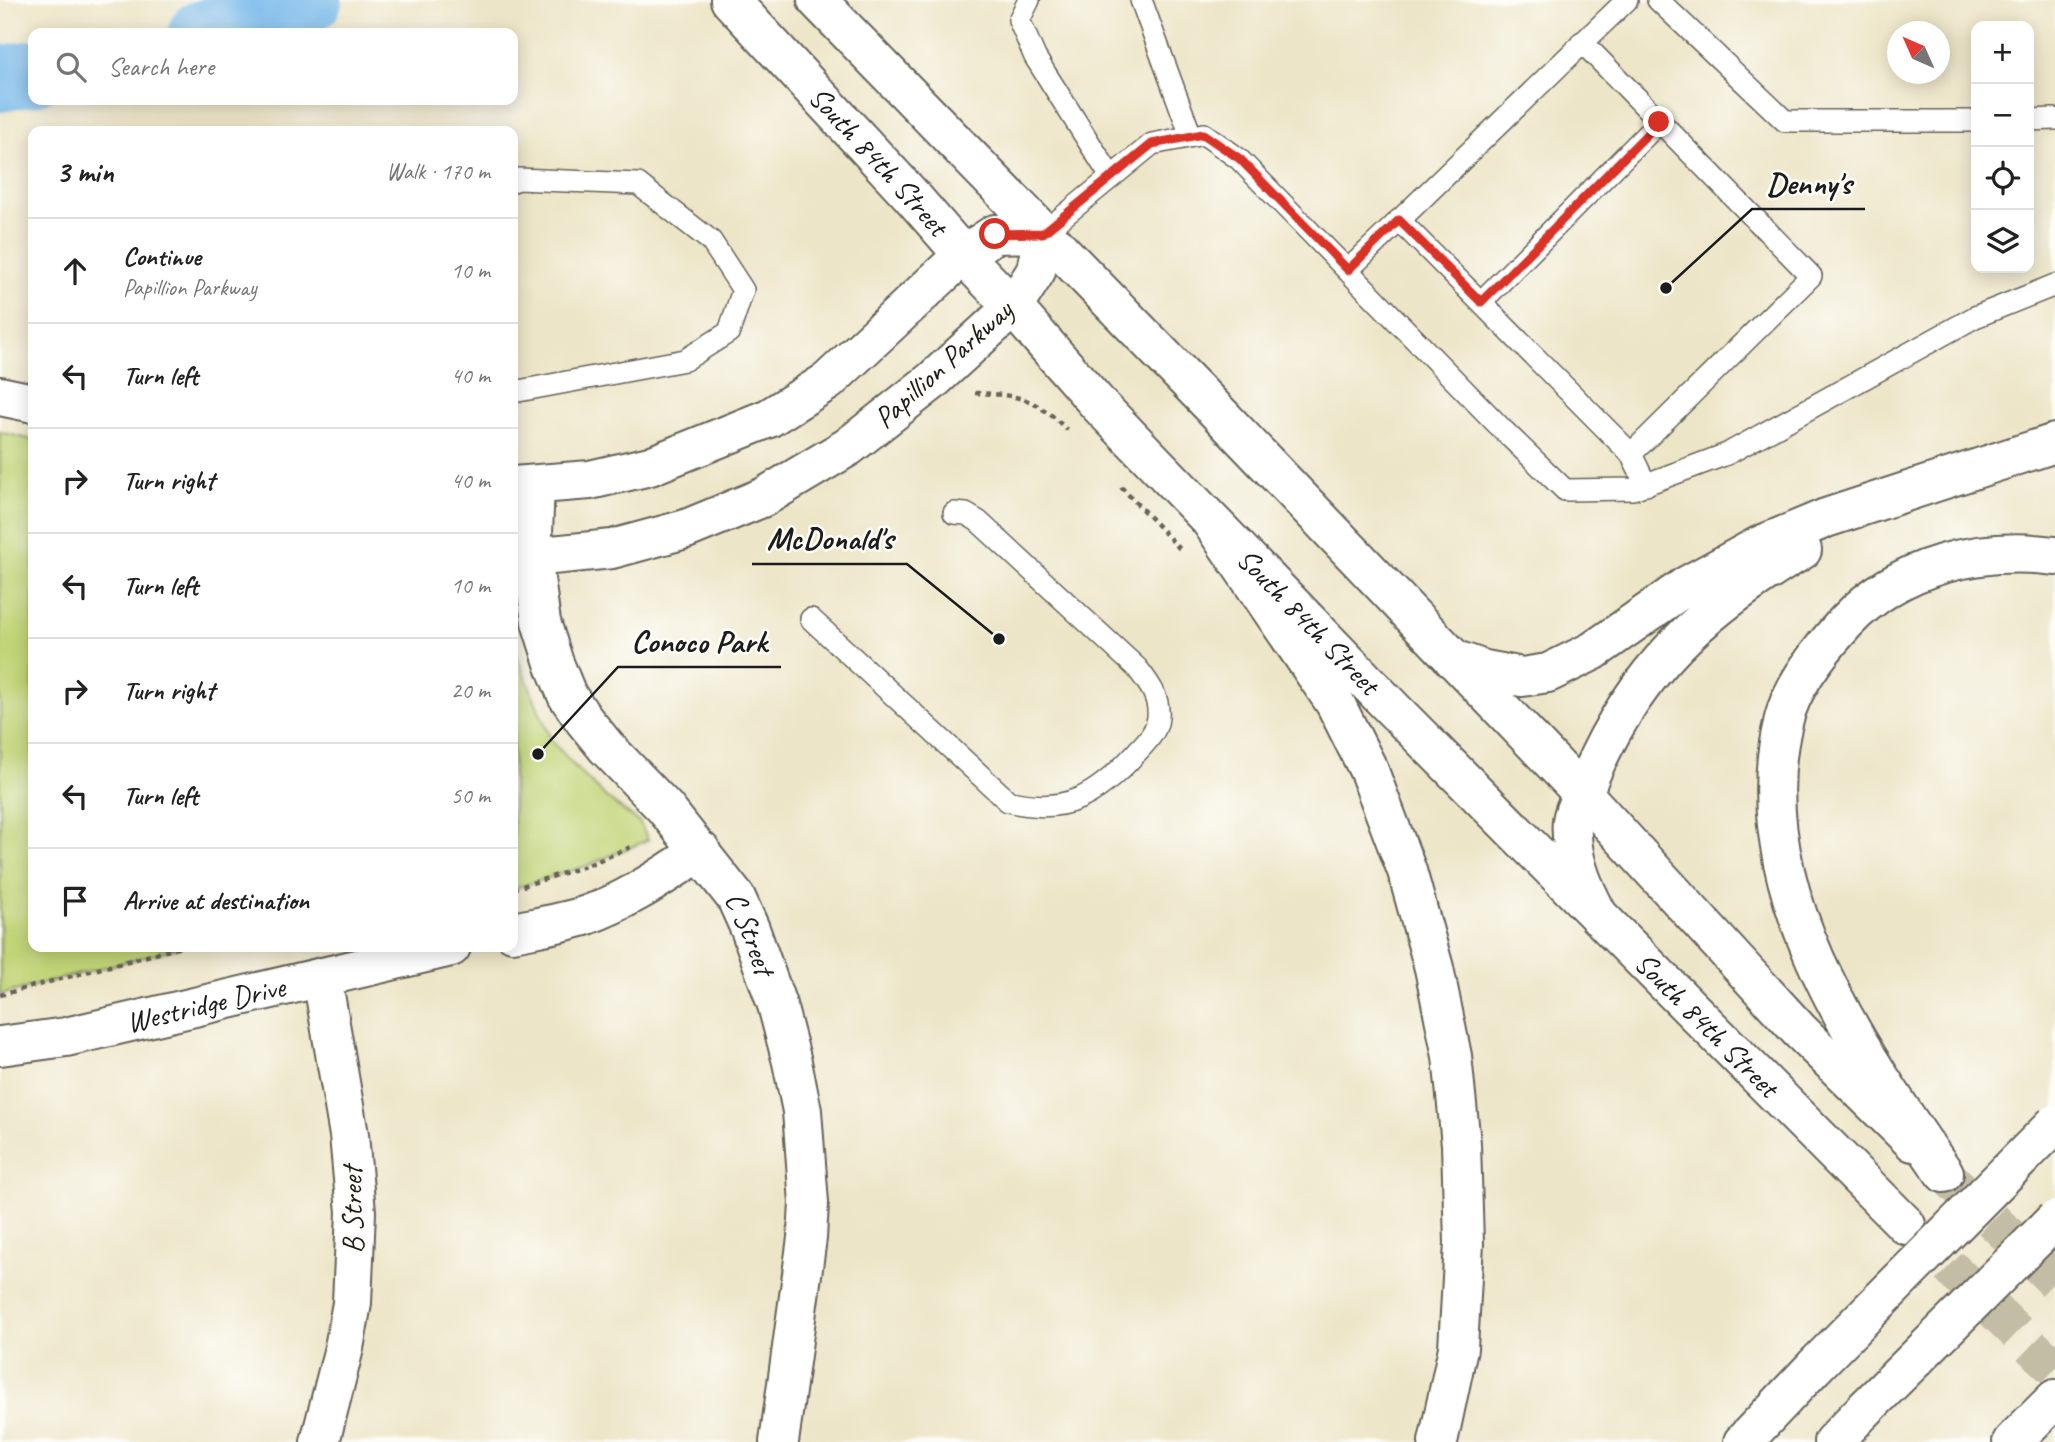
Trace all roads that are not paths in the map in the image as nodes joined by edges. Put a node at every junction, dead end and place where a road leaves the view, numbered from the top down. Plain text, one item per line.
1 (730, 0) edge
2 (1028, 0) edge
3 (1141, 0) edge
4 (1626, 0) edge
5 (1658, 0) edge
6 (822, 6) edge
7 (1582, 42) junction
8 (2055, 119) edge
9 (2034, 120) edge
10 (1971, 121) edge
11 (1659, 122) junction
12 (1191, 136) junction
13 (1111, 177) junction
14 (518, 179) edge
15 (1399, 220) junction
16 (1043, 233) junction
17 (963, 255) junction
18 (1348, 270) junction
19 (2055, 285) edge
20 (1481, 302) junction
21 (1013, 307) junction
22 (518, 391) edge
23 (0, 396) edge
24 (28, 402) edge
25 (2055, 443) edge
26 (1631, 454) junction
27 (1646, 485) junction
28 (524, 486) edge
29 (1901, 494) junction
30 (954, 513) dead end
31 (1212, 523) junction
32 (523, 556) edge
33 (2055, 556) edge
34 (811, 619) dead end
35 (1453, 659) junction
36 (1583, 794) junction
37 (701, 851) junction
38 (1599, 917) junction
39 (518, 931) edge
40 (430, 952) edge
41 (323, 977) junction
42 (0, 1046) edge
43 (2055, 1124) edge
44 (2055, 1220) edge
45 (1906, 1225) tunnel mouth
46 (2055, 1399) edge
47 (320, 1442) edge
48 (779, 1442) edge
49 (1438, 1442) edge
50 (1743, 1442) edge
51 (1833, 1442) edge
52 (2012, 1442) edge

1 - 17 main road, South 84th Street
2 - 13 lane
3 - 12 lane
4 - 7 lane
5 - 10 lane
6 - 16 main road, South 84th Street
7 - 11 lane
7 - 15 lane
8 - 9 lane
11 - 20 lane
11 - 26 lane
12 - 13 lane
12 - 18 lane
13 - 16 lane
14 - 22 lane
15 - 18 lane
15 - 20 lane
16 - 17 main road
16 - 21 main road, Papillion Parkway
16 - 35 main road, South 84th Street
17 - 21 main road, South 84th Street
17 - 28 main road
18 - 27 lane
19 - 27 lane
20 - 26 lane
21 - 31 main road, South 84th Street
21 - 32 main road, Papillion Parkway
23 - 24 main road
25 - 29 main road
26 - 27 lane
28 - 32 main road, C Street
29 - 35 main road
29 - 36 main road
30 - 34 lane
31 - 38 main road, South 84th Street
31 - 49 main road
32 - 37 main road, C Street
33 - 36 main road, South 84th Street
35 - 36 main road, South 84th Street
36 - 38 main road
37 - 39 main road
37 - 48 main road, C Street
38 - 45 main road, South 84th Street
40 - 41 main road, Westridge Drive
41 - 42 main road, Westridge Drive
41 - 47 main road, B Street
43 - 50 main road, bridge
44 - 51 main road, bridge
46 - 52 main road

